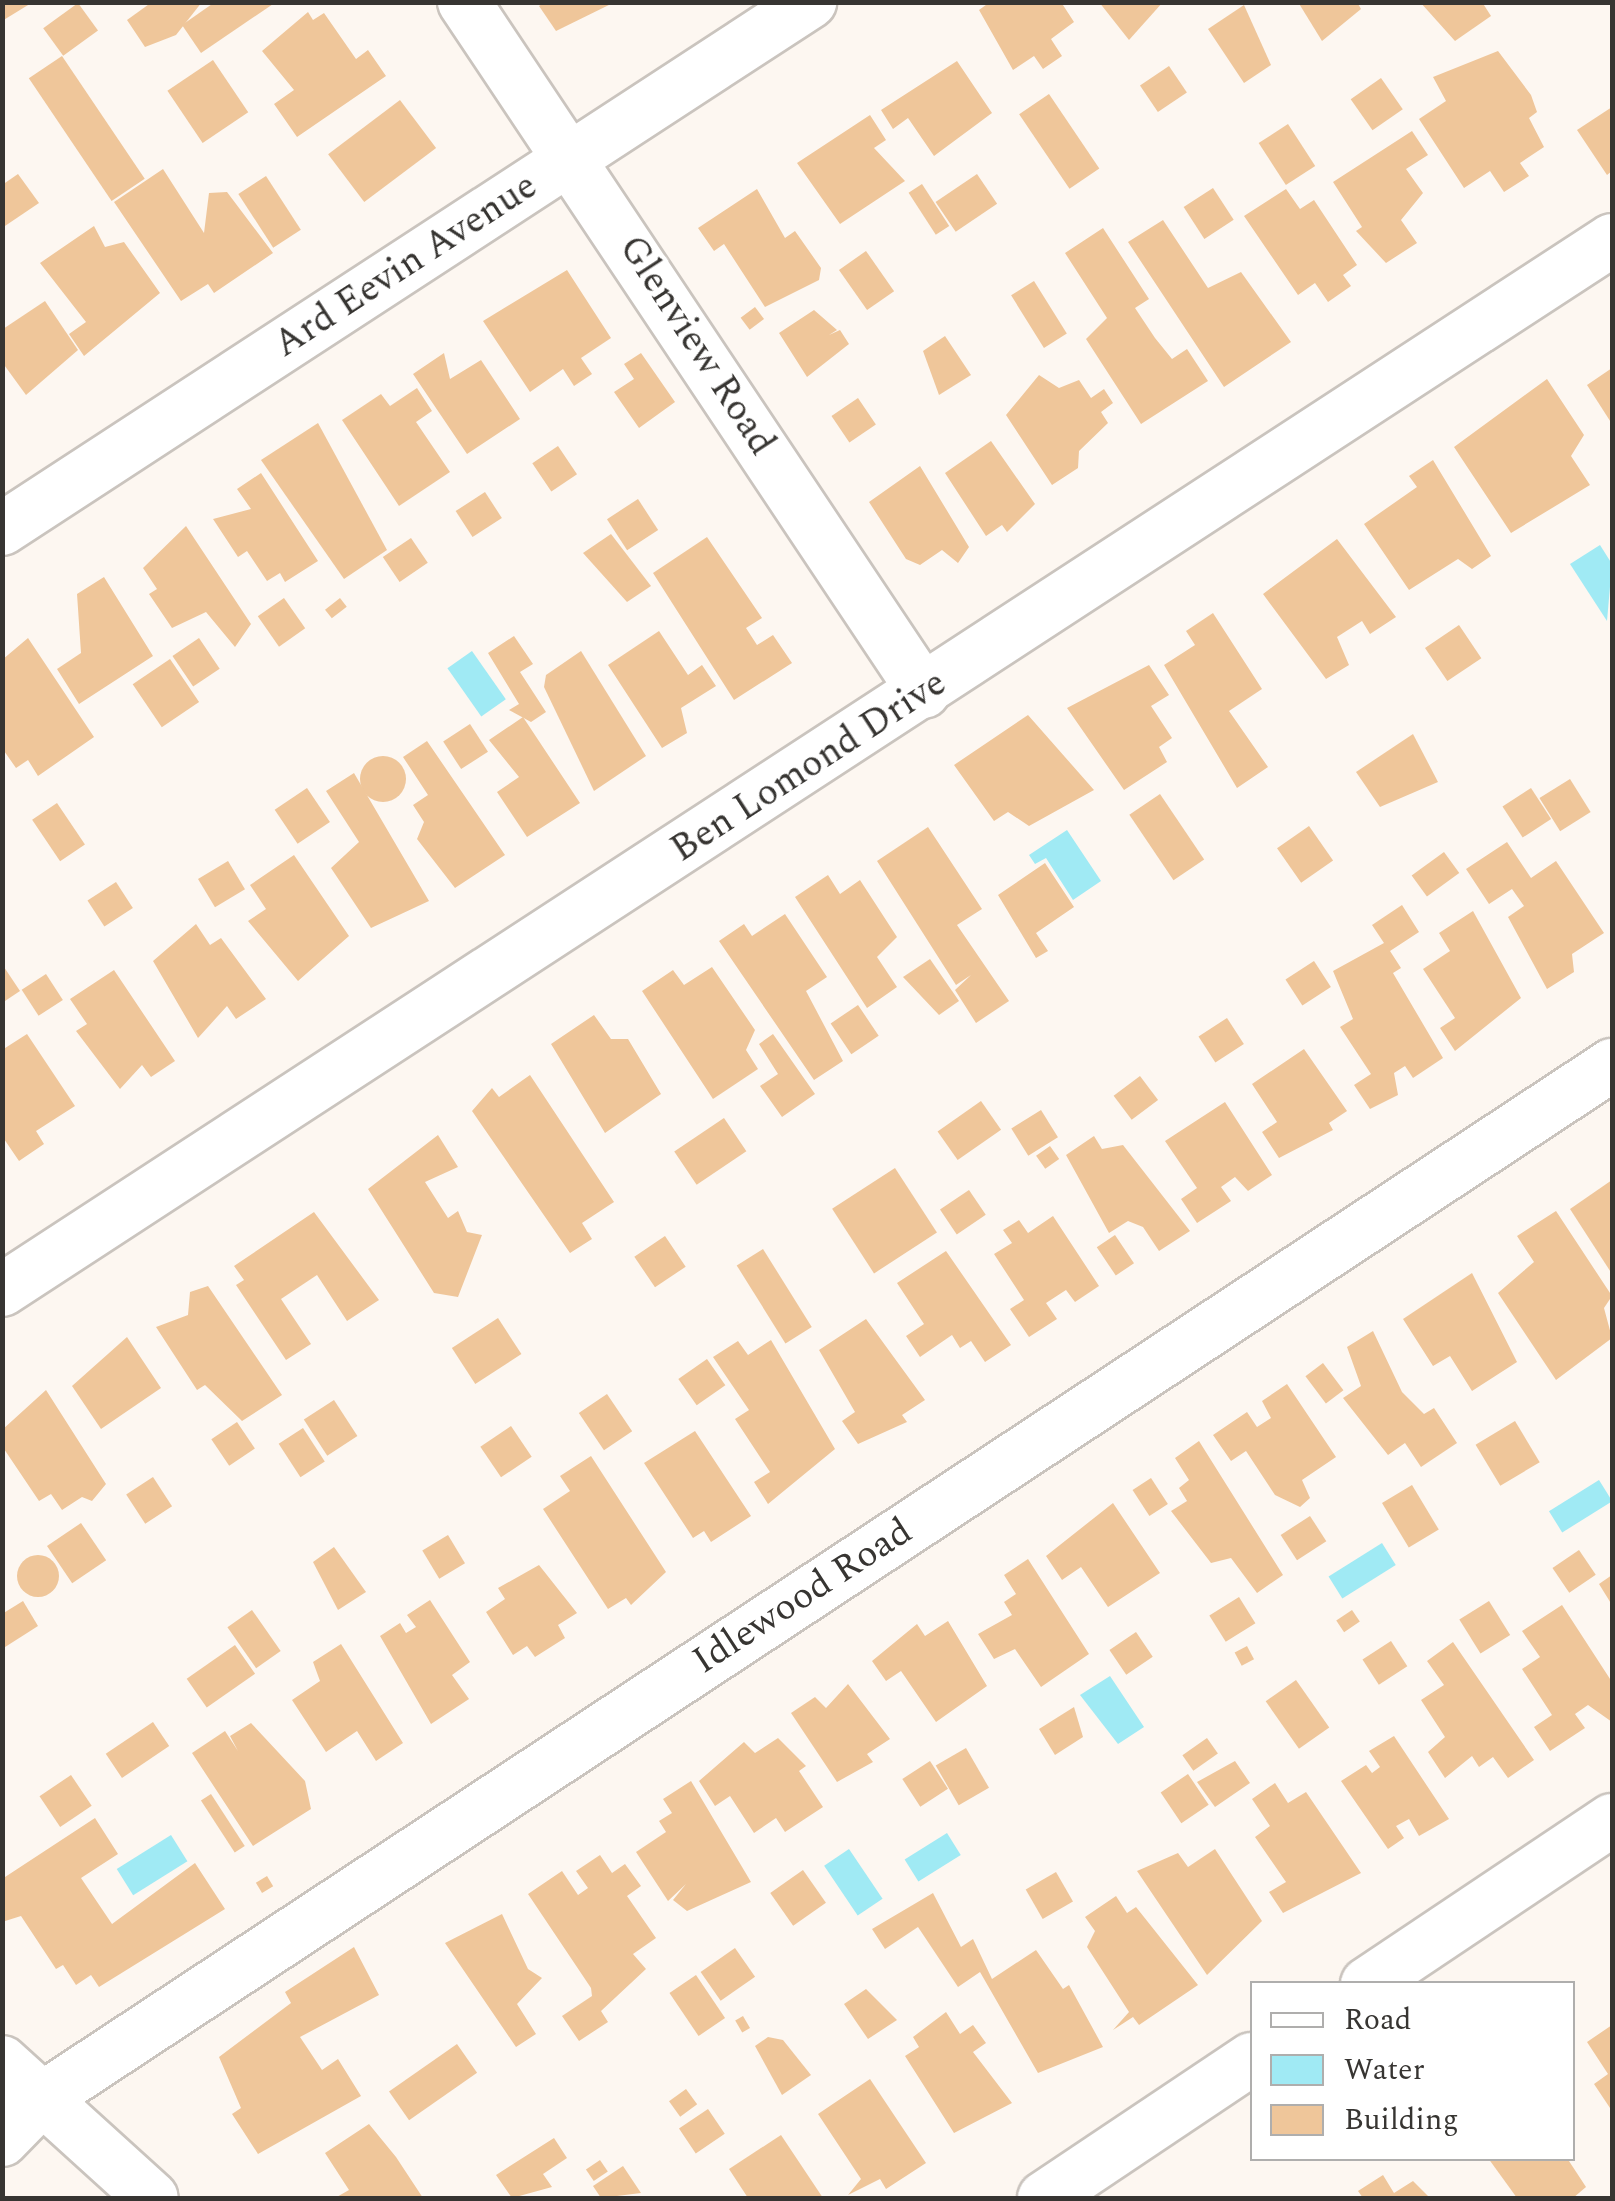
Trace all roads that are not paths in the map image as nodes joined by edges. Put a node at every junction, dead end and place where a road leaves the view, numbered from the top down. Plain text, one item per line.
1 (464, 2) edge
2 (810, 2) edge
3 (572, 158) junction
4 (1612, 240) edge
5 (2, 529) edge
6 (924, 692) junction
7 (1612, 1064) edge
8 (2, 1290) edge
9 (1609, 1832) edge
10 (1372, 1981) edge
11 (1250, 2061) edge
12 (2, 2062) edge
13 (43, 2098) junction
14 (2, 2140) edge
15 (152, 2198) edge
16 (1044, 2198) edge

1 - 3 street, Glenview Road
2 - 3 street, Ard Eevin Avenue
3 - 5 street, Ard Eevin Avenue
3 - 6 street, Glenview Road
4 - 6 street, Ben Lomond Drive
6 - 8 street, Ben Lomond Drive
7 - 13 street, Idlewood Road
9 - 10 street
11 - 16 street
12 - 13 street
13 - 14 street, Idlewood Road
13 - 15 street

